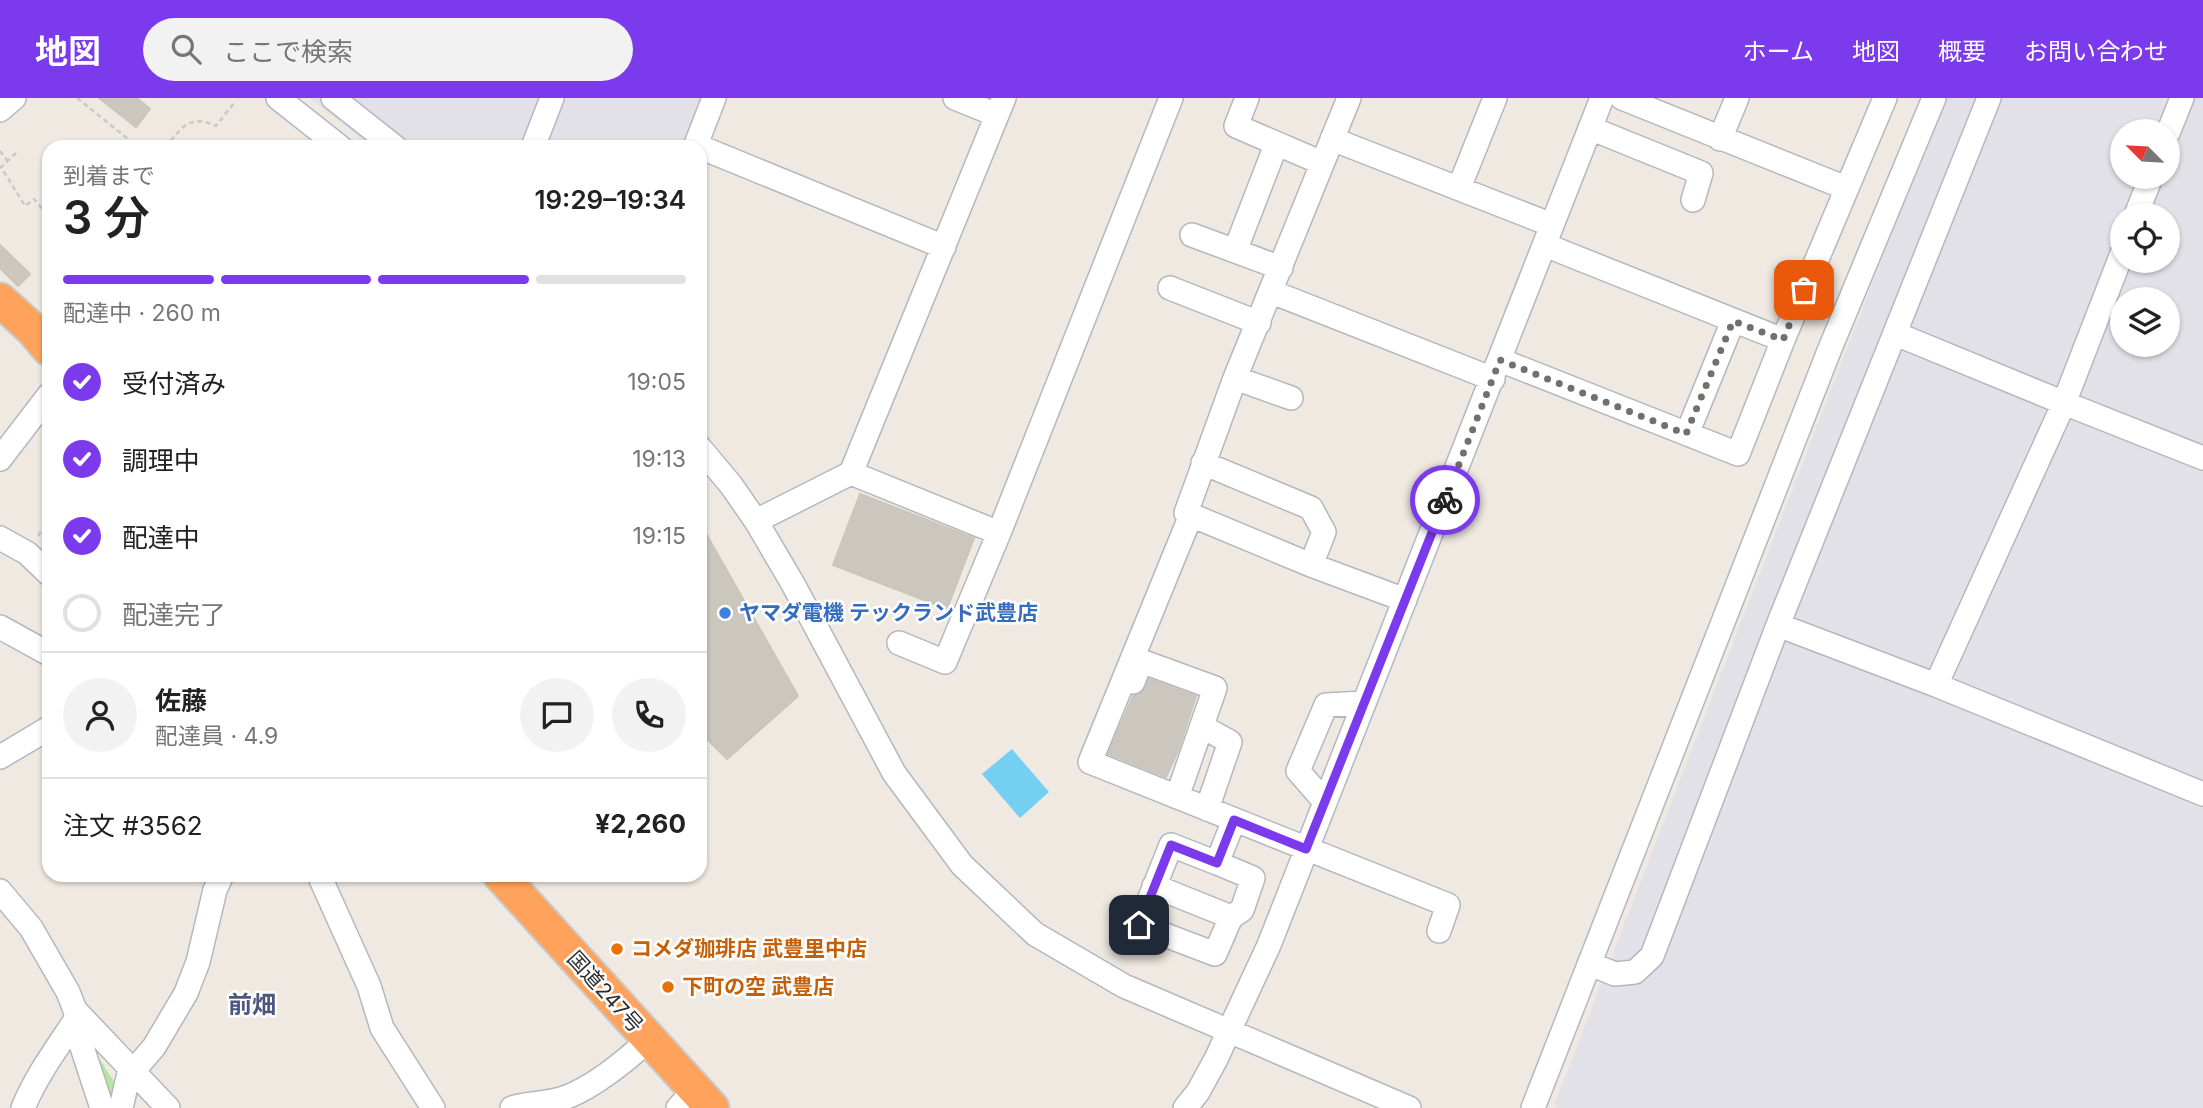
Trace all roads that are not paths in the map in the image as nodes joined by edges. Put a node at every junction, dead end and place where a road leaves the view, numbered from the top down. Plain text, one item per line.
1 (14, 98) edge
2 (278, 98) edge
3 (333, 98) edge
4 (552, 98) edge
5 (714, 98) edge
6 (955, 98) edge
7 (1171, 98) edge
8 (1247, 98) edge
9 (1349, 98) edge
10 (1495, 98) edge
11 (1602, 98) edge
12 (1622, 98) edge
13 (1737, 98) edge
14 (1885, 98) edge
15 (1934, 98) edge
16 (1989, 98) edge
17 (2182, 98) edge
18 (1001, 106) edge
19 (0, 110) edge
20 (2174, 119) edge
21 (1590, 128) junction
22 (1332, 139) junction
23 (1720, 139) junction
24 (331, 140) edge
25 (386, 140) edge
26 (536, 140) edge
27 (699, 140) edge
28 (1276, 145) junction
29 (707, 151) edge
30 (1322, 163) junction
31 (1459, 188) junction
32 (1846, 188) junction
33 (1693, 200) dead end
34 (1192, 235) dead end
35 (1549, 235) junction
36 (944, 247) junction
37 (1235, 251) junction
38 (1281, 268) junction
39 (2114, 273) edge
40 (1170, 288) dead end
41 (1272, 292) junction
42 (0, 300) edge
43 (1733, 321) junction
44 (1259, 323) junction
45 (1895, 334) junction
46 (1783, 340) junction
47 (42, 341) edge
48 (1496, 369) junction
49 (1235, 378) junction
50 (1291, 398) dead end
51 (2064, 403) junction
52 (42, 404) edge
53 (1686, 434) junction
54 (707, 457) edge
55 (2203, 458) edge
56 (0, 459) edge
57 (1203, 463) junction
58 (851, 473) junction
59 (1191, 515) junction
60 (756, 521) junction
61 (999, 533) junction
62 (0, 538) edge
63 (1311, 565) junction
64 (42, 567) edge
65 (1405, 600) junction
66 (1778, 625) junction
67 (0, 627) edge
68 (899, 643) dead end
69 (42, 650) edge
70 (1936, 685) junction
71 (1364, 703) junction
72 (1203, 727) junction
73 (42, 736) edge
74 (0, 757) edge
75 (1092, 764) junction
76 (2203, 794) edge
77 (1177, 797) junction
78 (1325, 802) junction
79 (1207, 809) junction
80 (1234, 820) junction
81 (1306, 849) junction
82 (1217, 863) junction
83 (219, 882) edge
84 (322, 882) edge
85 (506, 882) edge
86 (1154, 886) junction
87 (0, 891) edge
88 (1231, 917) junction
89 (1439, 931) dead end
90 (1590, 964) junction
91 (76, 1015) junction
92 (1228, 1031) junction
93 (648, 1040) junction
94 (132, 1073) junction
95 (695, 1102) edge
96 (1198, 1103) edge
97 (23, 1108) edge
98 (102, 1108) edge
99 (121, 1108) edge
100 (168, 1108) edge
101 (433, 1108) edge
102 (512, 1108) edge
103 (1409, 1108) edge
104 (1534, 1108) edge

1 - 19 street
2 - 24 street
3 - 25 street
4 - 26 street
5 - 27 street
6 - 18 street
7 - 61 street
8 - 28 street
9 - 22 street
10 - 31 street
11 - 21 street
12 - 23 street
13 - 23 street
14 - 32 street
15 - 90 street
16 - 45 street
17 - 20 street
18 - 36 street
21 - 33 street
21 - 35 street
22 - 30 street
22 - 31 street
23 - 32 street
28 - 30 street
28 - 37 street
29 - 36 street
30 - 38 street
31 - 35 street
32 - 46 street
34 - 37 street
35 - 43 street
35 - 48 street
36 - 58 street
37 - 38 street
38 - 41 street
39 - 51 street
40 - 44 street
41 - 44 street
41 - 48 street
42 - 47 highway
43 - 46 street
43 - 53 street
44 - 49 street
45 - 51 street
45 - 66 street
46 - 53 street
48 - 53 street
48 - 65 street
49 - 50 street
49 - 57 street
51 - 55 street
51 - 70 street
52 - 56 street
54 - 60 street
57 - 59 street
57 - 63 street
58 - 60 street
58 - 61 street
59 - 63 street
59 - 75 street
60 - 92 street
61 - 68 street
62 - 64 street
63 - 65 street
65 - 71 street
66 - 70 street
66 - 90 street
67 - 69 street
70 - 76 street
71 - 78 street
71 - 78 street
72 - 75 street
72 - 77 street
72 - 79 street
73 - 74 street
75 - 77 street
77 - 79 street
78 - 81 street
79 - 80 street
80 - 81 street
80 - 82 street
81 - 89 street
81 - 92 street
82 - 86 street
82 - 88 street
83 - 94 street
84 - 101 street
85 - 93 highway, 国道247号
86 - 88 street
86 - 88 street
87 - 91 street
90 - 104 street
91 - 94 street
91 - 97 street
91 - 98 street
92 - 96 street
92 - 103 street
93 - 95 highway, 国道247号
93 - 102 street
94 - 99 street
94 - 100 street

